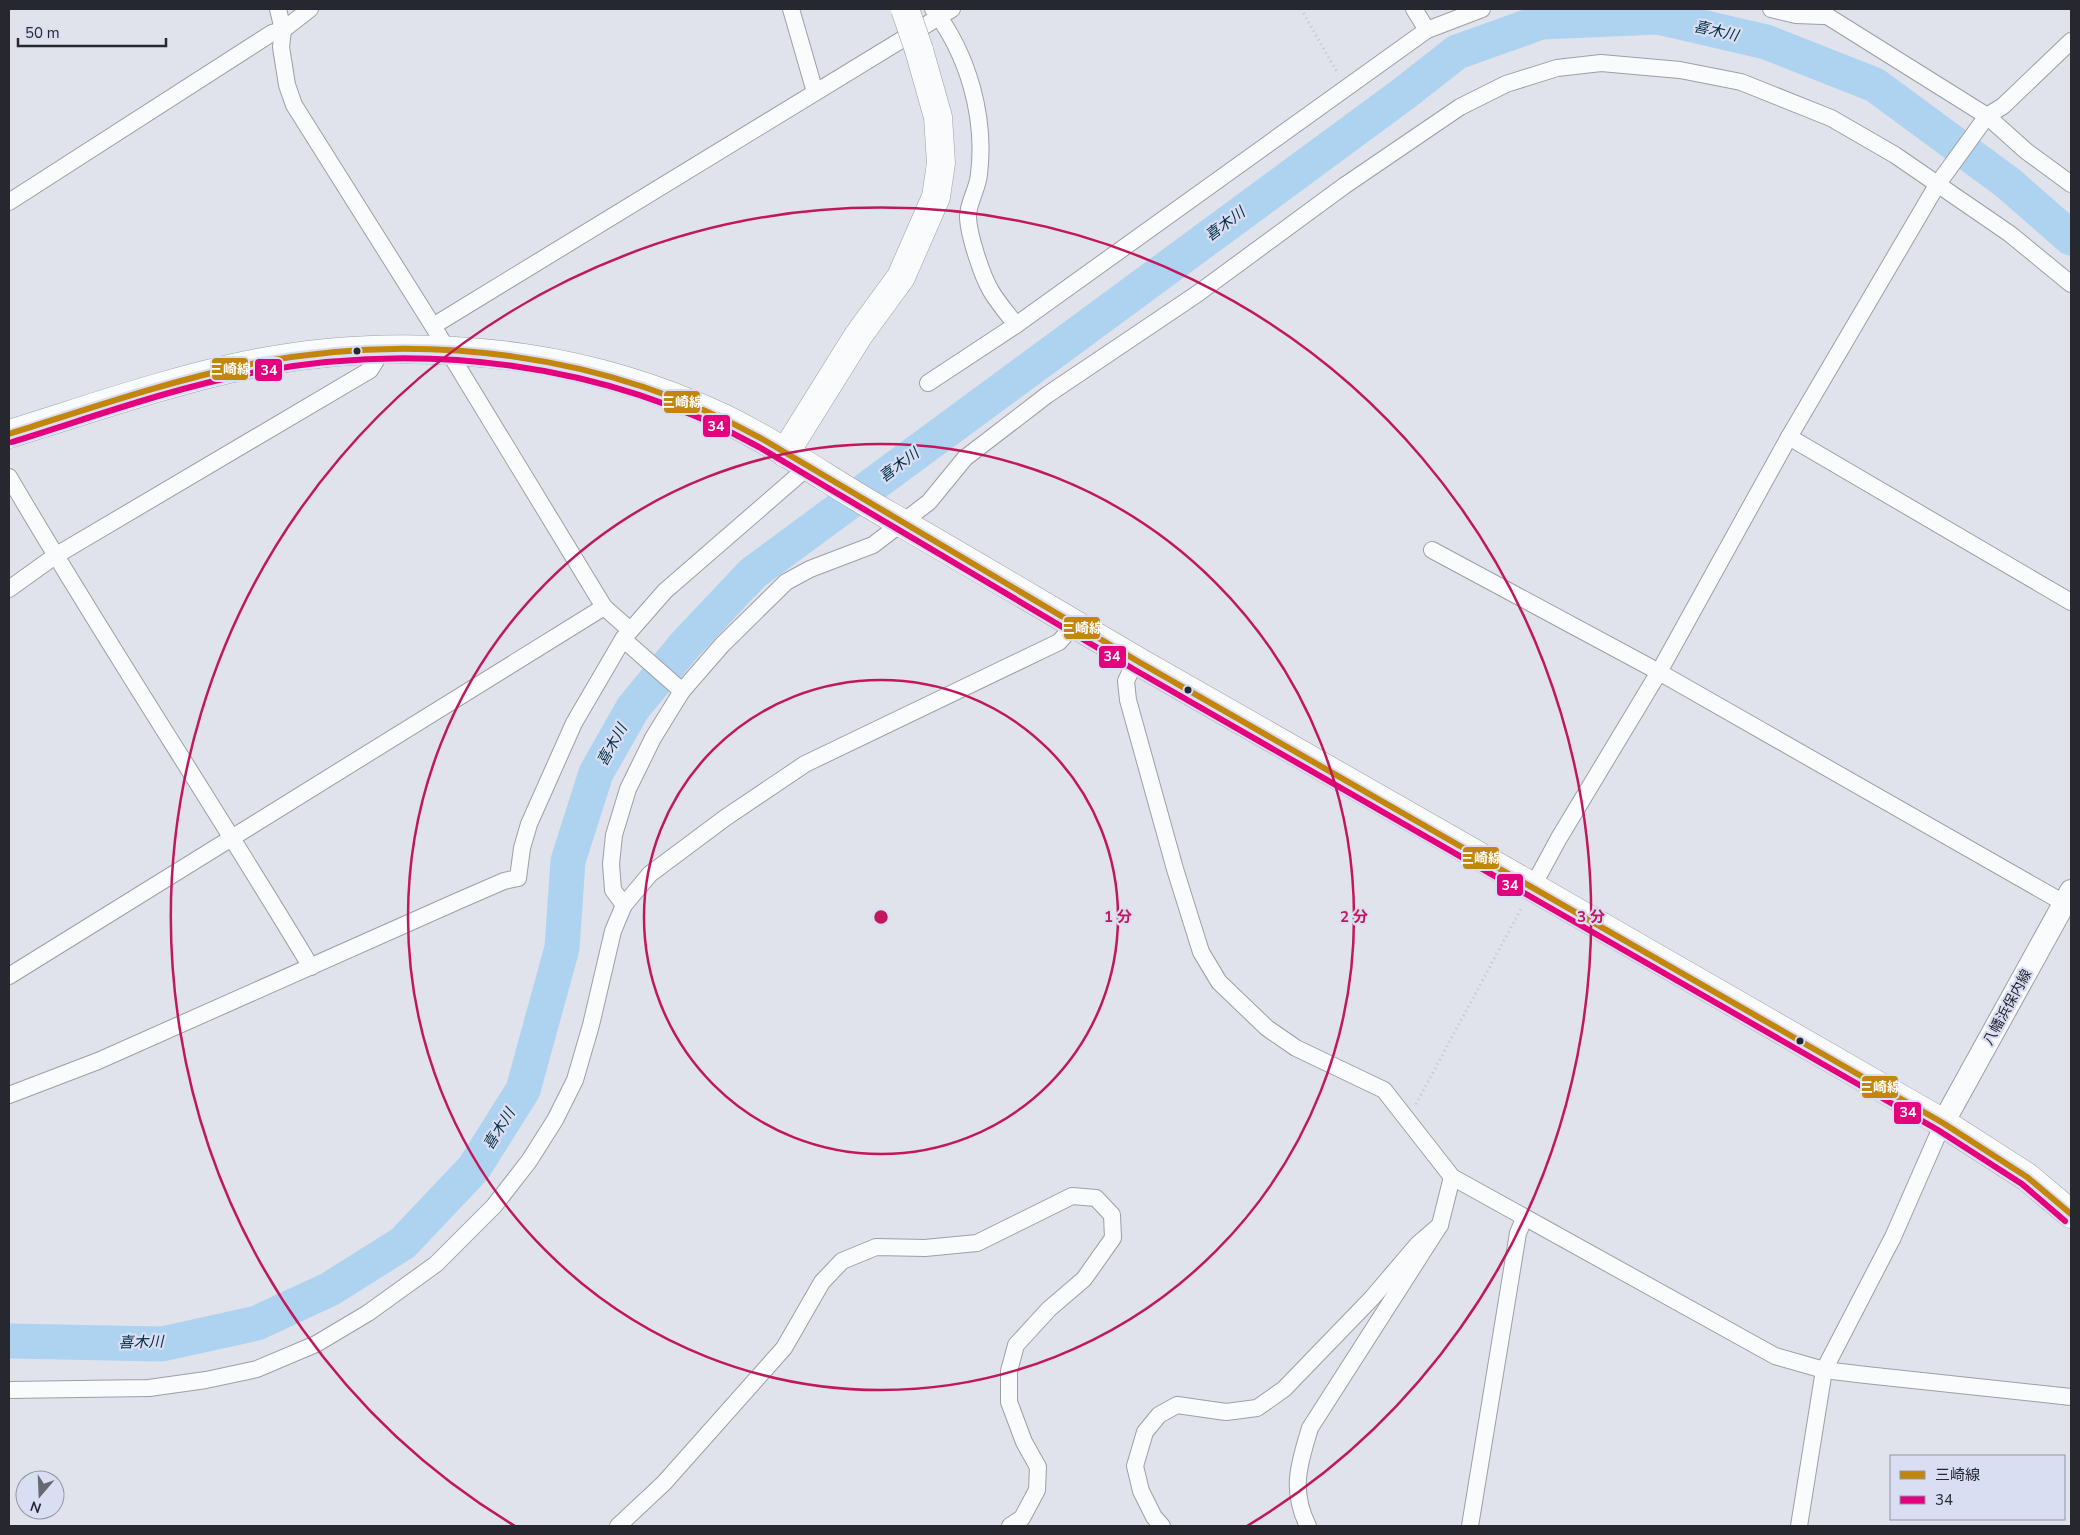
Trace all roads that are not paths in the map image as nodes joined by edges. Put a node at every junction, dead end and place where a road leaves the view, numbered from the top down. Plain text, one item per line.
1 (278, 9) edge
2 (310, 9) edge
3 (791, 9) edge
4 (905, 9) edge
5 (1414, 9) edge
6 (1482, 9) edge
7 (1771, 9) edge
8 (941, 11) edge
9 (1819, 12) edge
10 (284, 30) junction
11 (1427, 30) junction
12 (2071, 41) edge
13 (815, 92) junction
14 (1984, 120) junction
15 (1939, 183) junction
16 (2071, 184) edge
17 (9, 202) edge
18 (2071, 284) edge
19 (1016, 325) junction
20 (434, 326) junction
21 (382, 349) junction
22 (448, 350) junction
23 (928, 384) dead end
24 (9, 434) edge
25 (1790, 437) junction
26 (785, 453) junction
27 (815, 470) junction
28 (9, 477) edge
29 (896, 519) junction
30 (1432, 550) dead end
31 (55, 556) junction
32 (9, 588) edge
33 (2071, 602) edge
34 (604, 607) junction
35 (1075, 624) junction
36 (627, 638) junction
37 (1136, 660) junction
38 (1659, 672) junction
39 (678, 688) junction
40 (234, 838) junction
41 (1533, 886) junction
42 (2069, 900) edge
43 (624, 905) junction
44 (311, 966) junction
45 (9, 976) edge
46 (9, 1095) edge
47 (1943, 1123) junction
48 (1452, 1177) junction
49 (2071, 1214) edge
50 (1524, 1219) junction
51 (1440, 1225) junction
52 (1824, 1370) junction
53 (9, 1390) edge
54 (2071, 1397) edge
55 (618, 1526) edge
56 (1010, 1526) edge
57 (1162, 1526) edge
58 (1308, 1526) edge
59 (1470, 1526) edge
60 (1799, 1526) edge

1 - 10 street
2 - 10 street
3 - 13 street
4 - 26 highway, bridge
5 - 11 street
6 - 11 street
7 - 9 street
8 - 13 street
8 - 19 street
9 - 14 street
10 - 17 street
10 - 20 street
11 - 19 street
12 - 14 street
13 - 20 street
14 - 15 street
14 - 16 street
15 - 18 street
15 - 25 street
15 - 29 street
19 - 23 street
20 - 22 street
21 - 22 highway
21 - 24 highway
21 - 31 street
22 - 26 highway
22 - 34 street
25 - 33 street
25 - 38 street
26 - 27 highway
27 - 29 highway
27 - 36 street
28 - 31 street
29 - 35 highway
29 - 39 street
30 - 38 street
31 - 32 street
31 - 40 street
34 - 36 street
34 - 40 street
35 - 37 highway
35 - 43 street
36 - 39 street
36 - 44 street
37 - 41 highway
37 - 48 street
38 - 41 street
38 - 42 street
39 - 43 street
40 - 44 street
40 - 45 street
41 - 47 highway
42 - 47 main road, 八幡浜保内線
43 - 53 street
44 - 46 street
47 - 49 highway
47 - 52 street
48 - 50 street
48 - 51 street
50 - 52 street
50 - 59 street
51 - 57 street
51 - 58 street
52 - 54 street
52 - 60 street
55 - 56 street

